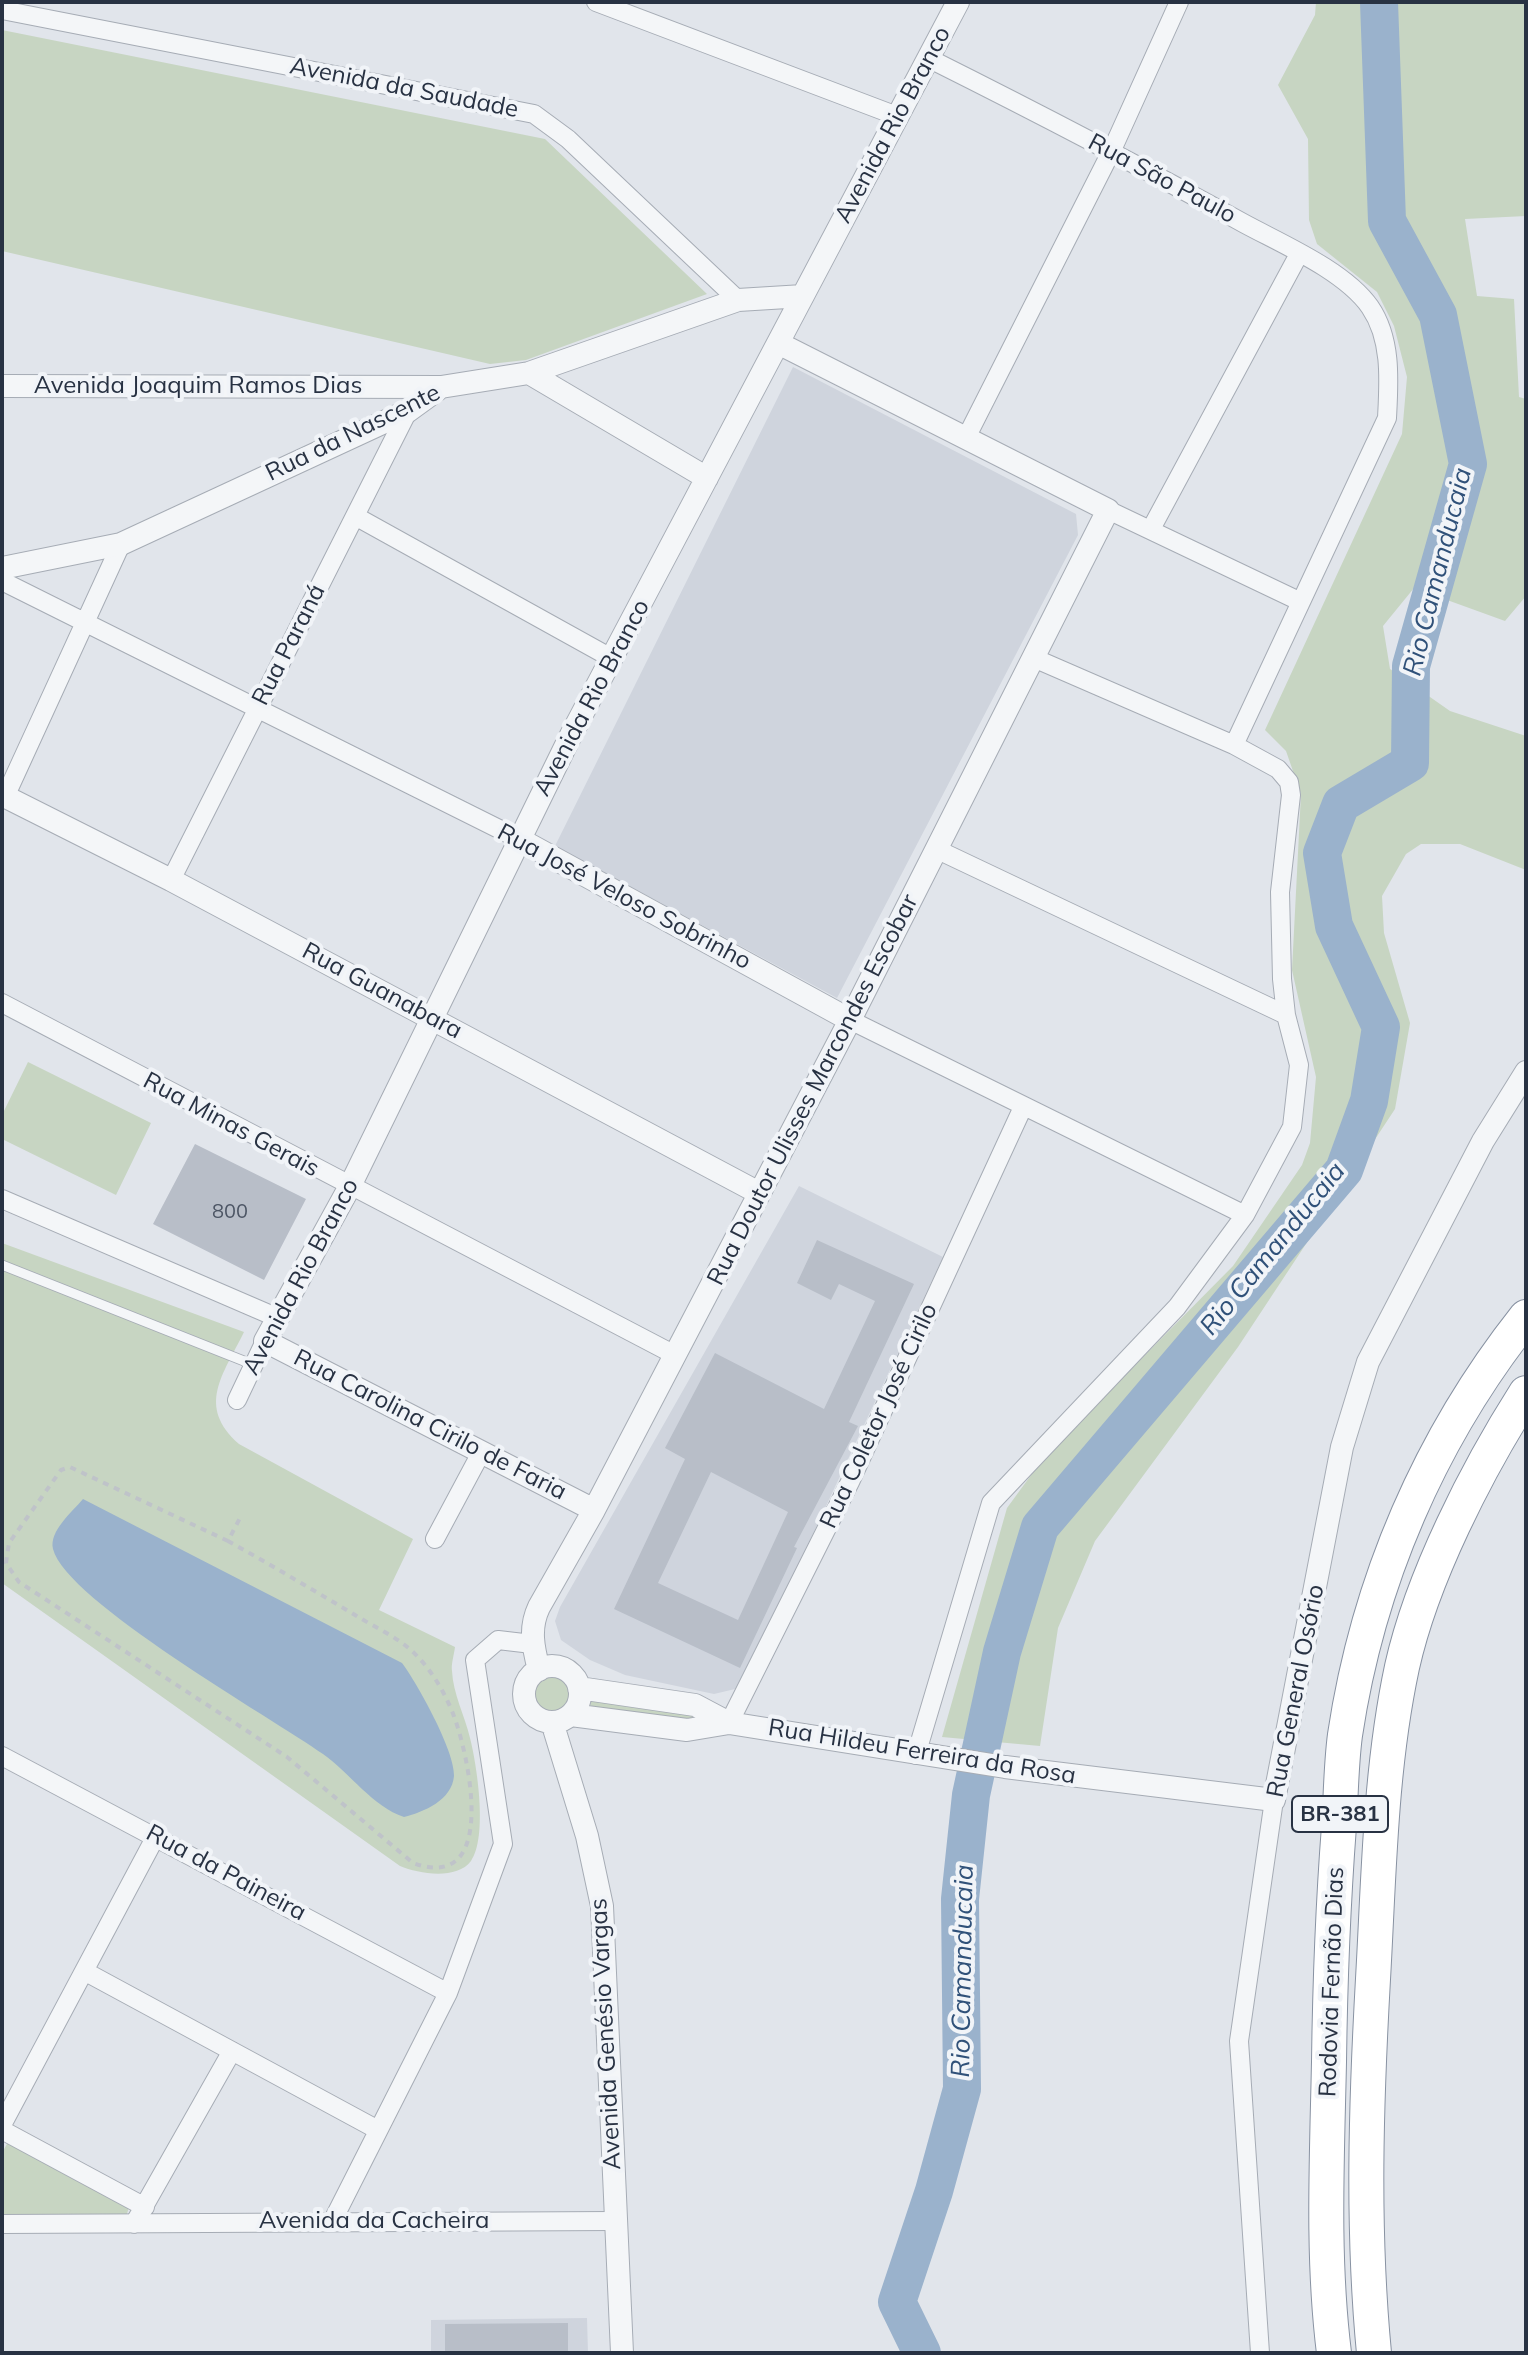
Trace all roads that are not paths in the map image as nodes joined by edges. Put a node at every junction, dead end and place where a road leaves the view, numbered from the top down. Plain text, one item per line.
1 (958, 2) edge
2 (1179, 2) edge
3 (605, 4) edge
4 (2, 10) edge
5 (928, 58) junction
6 (897, 116) junction
7 (1112, 150) junction
8 (1299, 254) junction
9 (803, 296) junction
10 (738, 300) junction
11 (778, 343) junction
12 (529, 373) junction
13 (2, 386) edge
14 (441, 387) junction
15 (408, 411) junction
16 (966, 438) junction
17 (707, 478) junction
18 (1108, 510) junction
19 (355, 516) junction
20 (1151, 529) junction
21 (121, 544) junction
22 (2, 568) edge
23 (2, 581) edge
24 (1299, 601) junction
25 (86, 621) junction
26 (613, 659) junction
27 (1036, 659) junction
28 (258, 708) junction
29 (1234, 745) junction
30 (3, 796) edge
31 (519, 839) junction
32 (938, 850) junction
33 (171, 880) junction
34 (2, 1003) edge
35 (1286, 1015) junction
36 (434, 1018) junction
37 (850, 1020) junction
38 (1526, 1072) edge
39 (1023, 1107) junction
40 (349, 1188) junction
41 (759, 1193) junction
42 (2, 1199) edge
43 (1245, 1215) junction
44 (2, 1265) edge
45 (1526, 1317) edge
46 (278, 1318) junction
47 (265, 1341) junction
48 (675, 1355) junction
49 (254, 1365) junction
50 (1526, 1393) edge
51 (237, 1400) dead end
52 (482, 1451) junction
53 (594, 1510) junction
54 (435, 1539) dead end
55 (532, 1644) junction
56 (539, 1670) junction
57 (579, 1688) junction
58 (561, 1718) junction
59 (729, 1723) junction
60 (916, 1755) junction
61 (2, 1756) edge
62 (1274, 1800) junction
63 (156, 1836) junction
64 (84, 1971) junction
65 (448, 1993) junction
66 (232, 2051) junction
67 (2, 2128) edge
68 (378, 2130) junction
69 (145, 2207) junction
70 (333, 2220) junction
71 (614, 2221) junction
72 (2, 2224) edge
73 (134, 2224) junction
74 (622, 2353) edge
75 (1260, 2353) edge
76 (1334, 2353) edge
77 (1374, 2353) edge

1 - 5 street, Avenida Rio Branco
2 - 7 street
3 - 6 street
4 - 10 street, Avenida da Saudade
5 - 6 street, Avenida Rio Branco
5 - 7 street, Rua São Paulo
6 - 9 street, Avenida Rio Branco
7 - 8 street, Rua São Paulo
7 - 16 street
8 - 20 street
8 - 24 street, Rua São Paulo
9 - 10 street, Rua da Nascente
9 - 11 street, Avenida Rio Branco
10 - 12 street, Rua da Nascente
11 - 16 street
11 - 17 street, Avenida Rio Branco
12 - 14 street, Rua da Nascente
12 - 17 street
13 - 14 street, Avenida Joaquim Ramos Dias
14 - 15 street, Rua da Nascente
15 - 19 street, Rua Paraná
15 - 21 street, Rua da Nascente
16 - 18 street
17 - 26 street, Avenida Rio Branco
18 - 20 street
18 - 27 street, Rua Doutor Ulisses Marcondes Escobar
19 - 26 street
19 - 28 street, Rua Paraná
20 - 24 street
21 - 22 street, Rua da Nascente
21 - 25 street
23 - 25 street, Rua José Veloso Sobrinho
24 - 29 street
25 - 28 street, Rua José Veloso Sobrinho
25 - 30 street
26 - 31 street, Avenida Rio Branco
27 - 29 street
27 - 32 street, Rua Doutor Ulisses Marcondes Escobar
28 - 31 street, Rua José Veloso Sobrinho
28 - 33 street, Rua Paraná
29 - 35 street
30 - 33 street, Rua Guanabara
31 - 36 street, Avenida Rio Branco
31 - 37 street, Rua José Veloso Sobrinho
32 - 35 street
32 - 37 street, Rua Doutor Ulisses Marcondes Escobar
33 - 36 street, Rua Guanabara
34 - 40 street, Rua Minas Gerais
35 - 43 street
36 - 40 street, Avenida Rio Branco
36 - 41 street, Rua Guanabara
37 - 39 street, Rua José Veloso Sobrinho
37 - 41 street, Rua Doutor Ulisses Marcondes Escobar
38 - 62 street, Rua General Osório
39 - 43 street, Rua José Veloso Sobrinho
39 - 59 street, Rua Coletor José Cirilo
40 - 46 street, Avenida Rio Branco
40 - 48 street, Rua Minas Gerais
41 - 48 street, Rua Doutor Ulisses Marcondes Escobar
42 - 46 street
43 - 60 street
44 - 49 lane
45 - 76 highway, Rodovia Fernão Dias / BR-381
46 - 47 street, Avenida Rio Branco
47 - 49 street, Avenida Rio Branco
47 - 52 street, Rua Carolina Cirilo de Faria
48 - 53 street, Rua Doutor Ulisses Marcondes Escobar
49 - 51 street, Avenida Rio Branco
50 - 77 highway, Rodovia Fernão Dias / BR-381
52 - 53 street, Rua Carolina Cirilo de Faria
52 - 54 street
53 - 55 street, Rua Doutor Ulisses Marcondes Escobar
55 - 56 street, Rua Doutor Ulisses Marcondes Escobar
55 - 65 street
56 - 57 street
56 - 58 street
57 - 58 street
57 - 59 street
58 - 59 street, Rua Hildeu Ferreira da Rosa
58 - 71 street, Avenida Genésio Vargas
59 - 60 street, Rua Hildeu Ferreira da Rosa
60 - 62 street, Rua Hildeu Ferreira da Rosa
61 - 63 street, Rua da Paineira
62 - 75 street, Rua General Osório
63 - 64 street
63 - 65 street, Rua da Paineira
64 - 66 street
64 - 67 street
65 - 68 street
66 - 68 street
66 - 69 street
67 - 69 street
68 - 70 street
69 - 73 street
70 - 71 street, Avenida da Cacheira
70 - 73 street, Avenida da Cacheira
71 - 74 street, Avenida Genésio Vargas
72 - 73 street, Avenida da Cacheira

